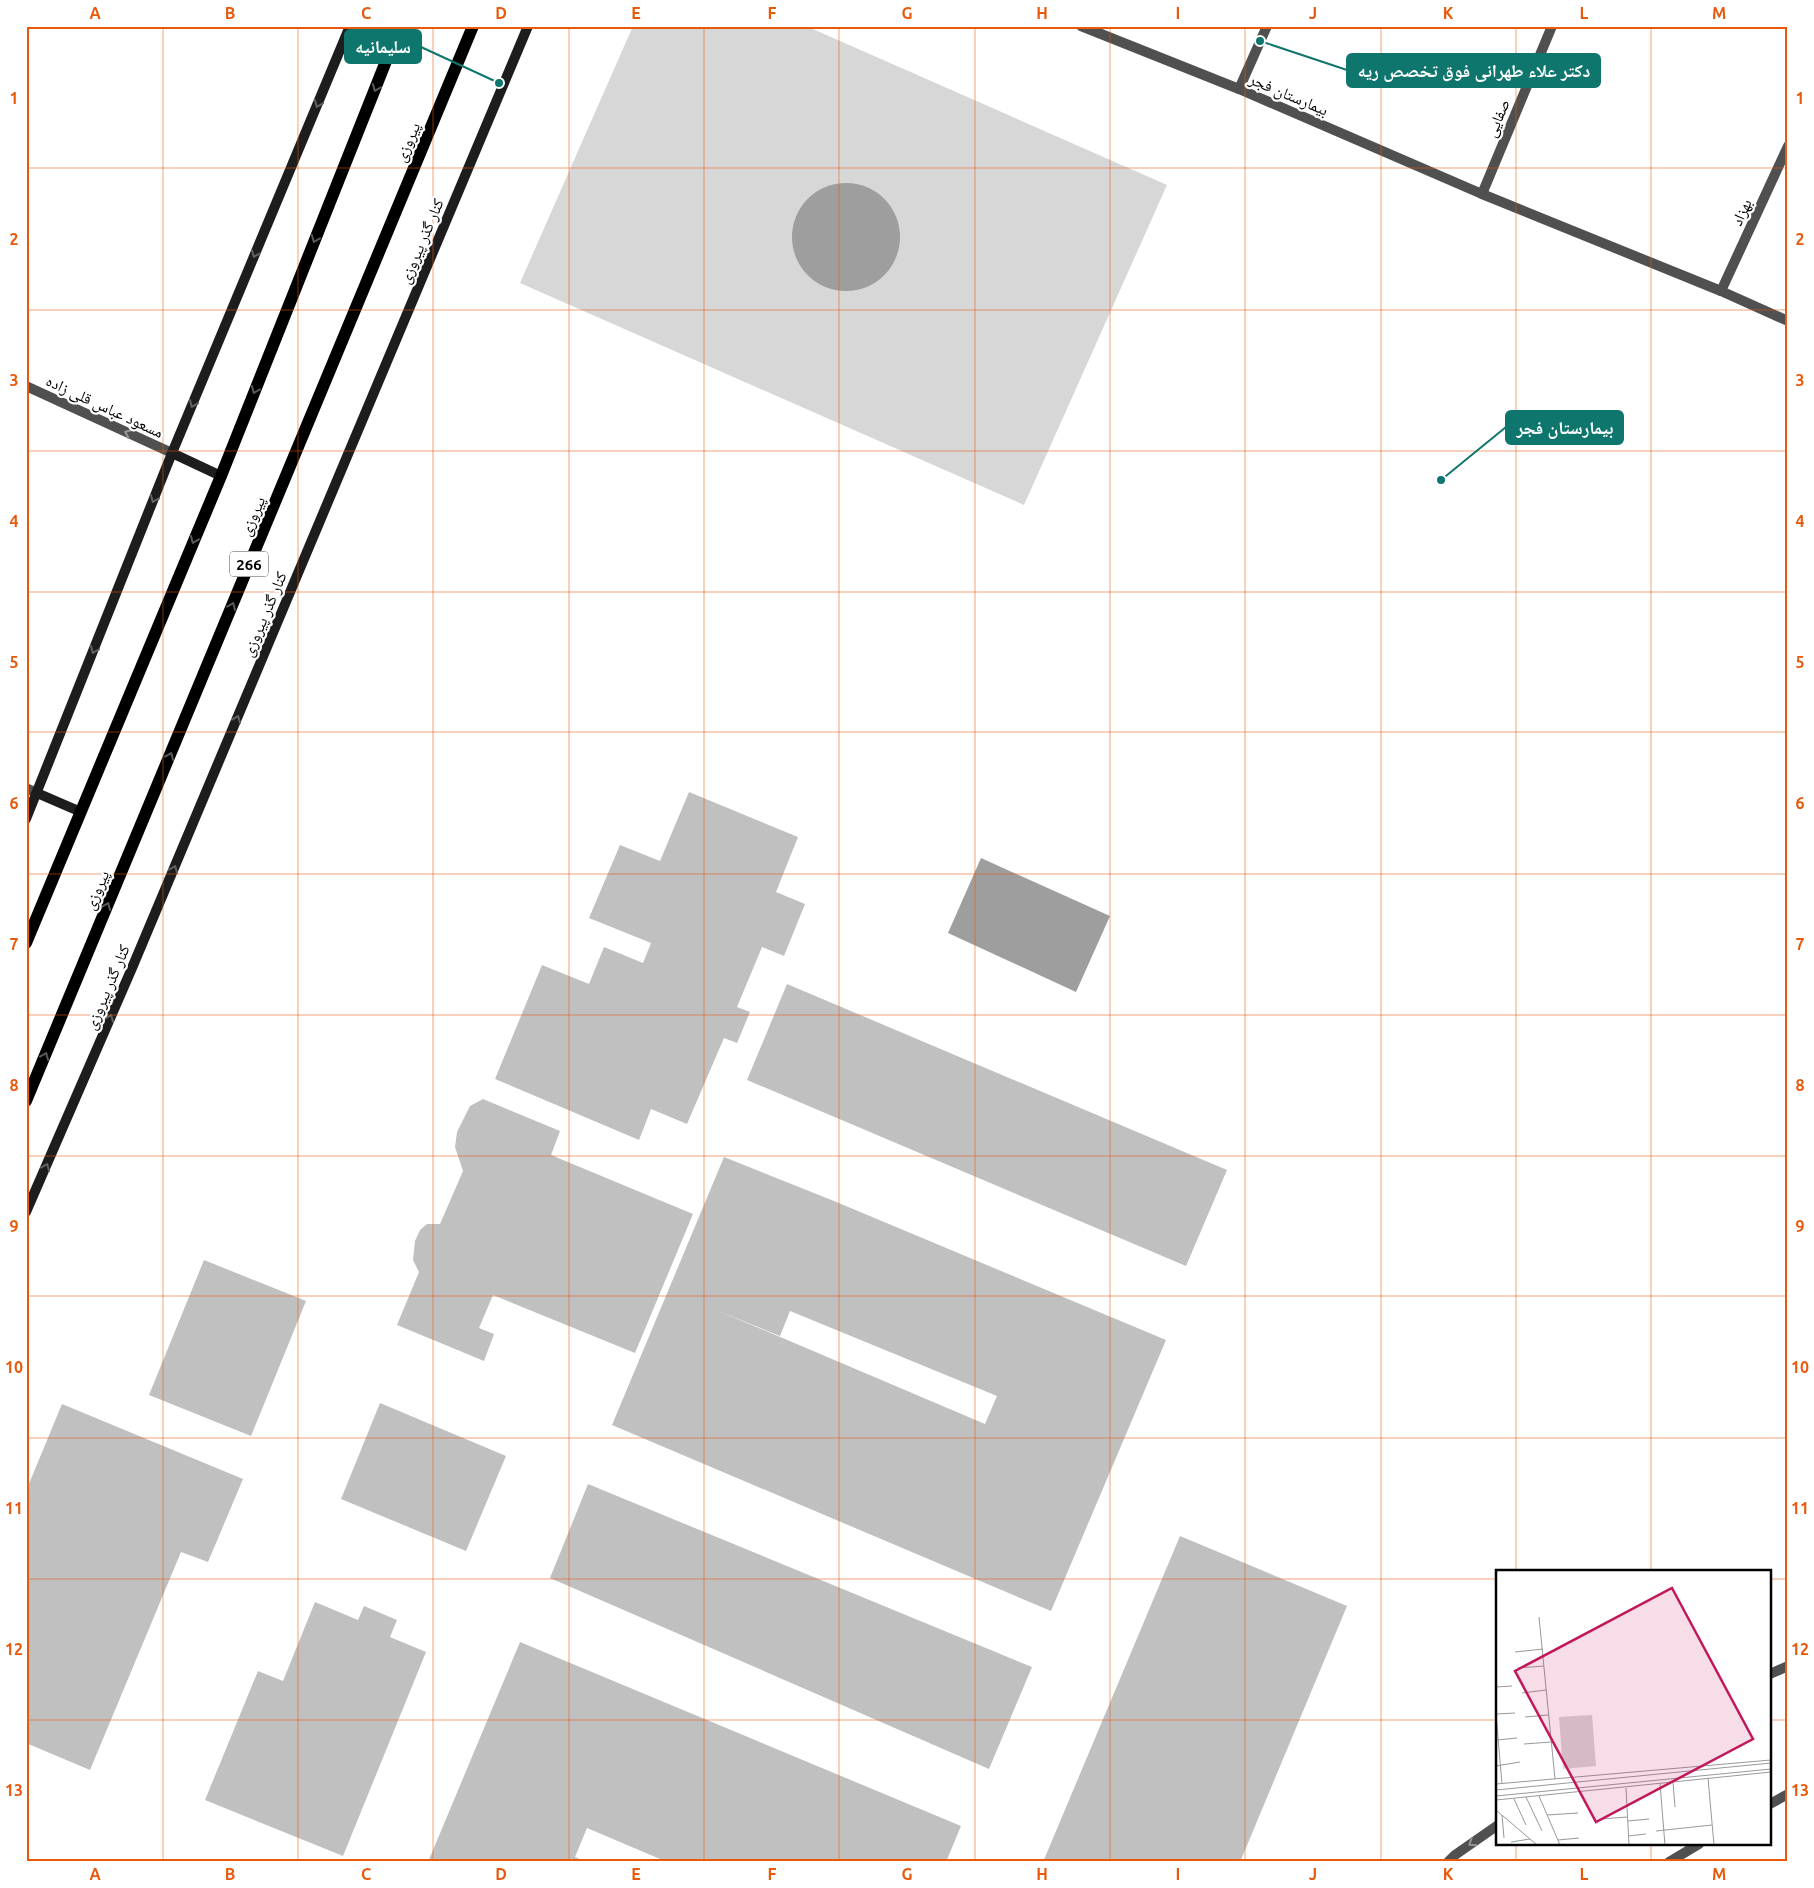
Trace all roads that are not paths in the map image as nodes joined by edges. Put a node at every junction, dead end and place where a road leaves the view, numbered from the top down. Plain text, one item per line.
1 (350, 26) edge
2 (400, 26) edge
3 (473, 26) edge
4 (528, 26) edge
5 (1080, 26) edge
6 (1267, 26) edge
7 (1552, 26) edge
8 (1239, 89) junction
9 (1788, 146) edge
10 (1482, 194) junction
11 (1721, 290) junction
12 (1788, 321) edge
13 (26, 386) edge
14 (172, 453) junction
15 (221, 476) junction
16 (26, 788) edge
17 (37, 792) junction
18 (81, 812) junction
19 (26, 819) edge
20 (26, 943) edge
21 (26, 1101) edge
22 (26, 1212) edge
23 (1788, 1666) edge
24 (1772, 1673) edge
25 (1788, 1794) edge
26 (1772, 1803) edge
27 (1496, 1826) edge
28 (1696, 1846) edge
29 (1448, 1862) edge
30 (1669, 1862) edge

1 -> 14 main road
2 -> 15 main road
21 -> 3 main road, پیروزی / 266
22 -> 4 main road, کنار گذر پیروزی
5 - 8 street, بیمارستان فجر
6 - 8 street
7 - 10 street, صفایی
8 - 10 street, بیمارستان فجر
9 - 11 street, بهزاد
10 - 11 street, بیمارستان فجر
11 - 12 street, بیمارستان فجر
14 -> 13 street, مسعود عباس قلی زاده
14 - 15 main road
14 -> 17 main road
15 -> 18 main road
16 - 17 street
17 - 18 main road
17 - 19 main road
18 - 20 main road
23 - 24 street
25 - 26 street
27 -> 29 street
28 - 30 street

